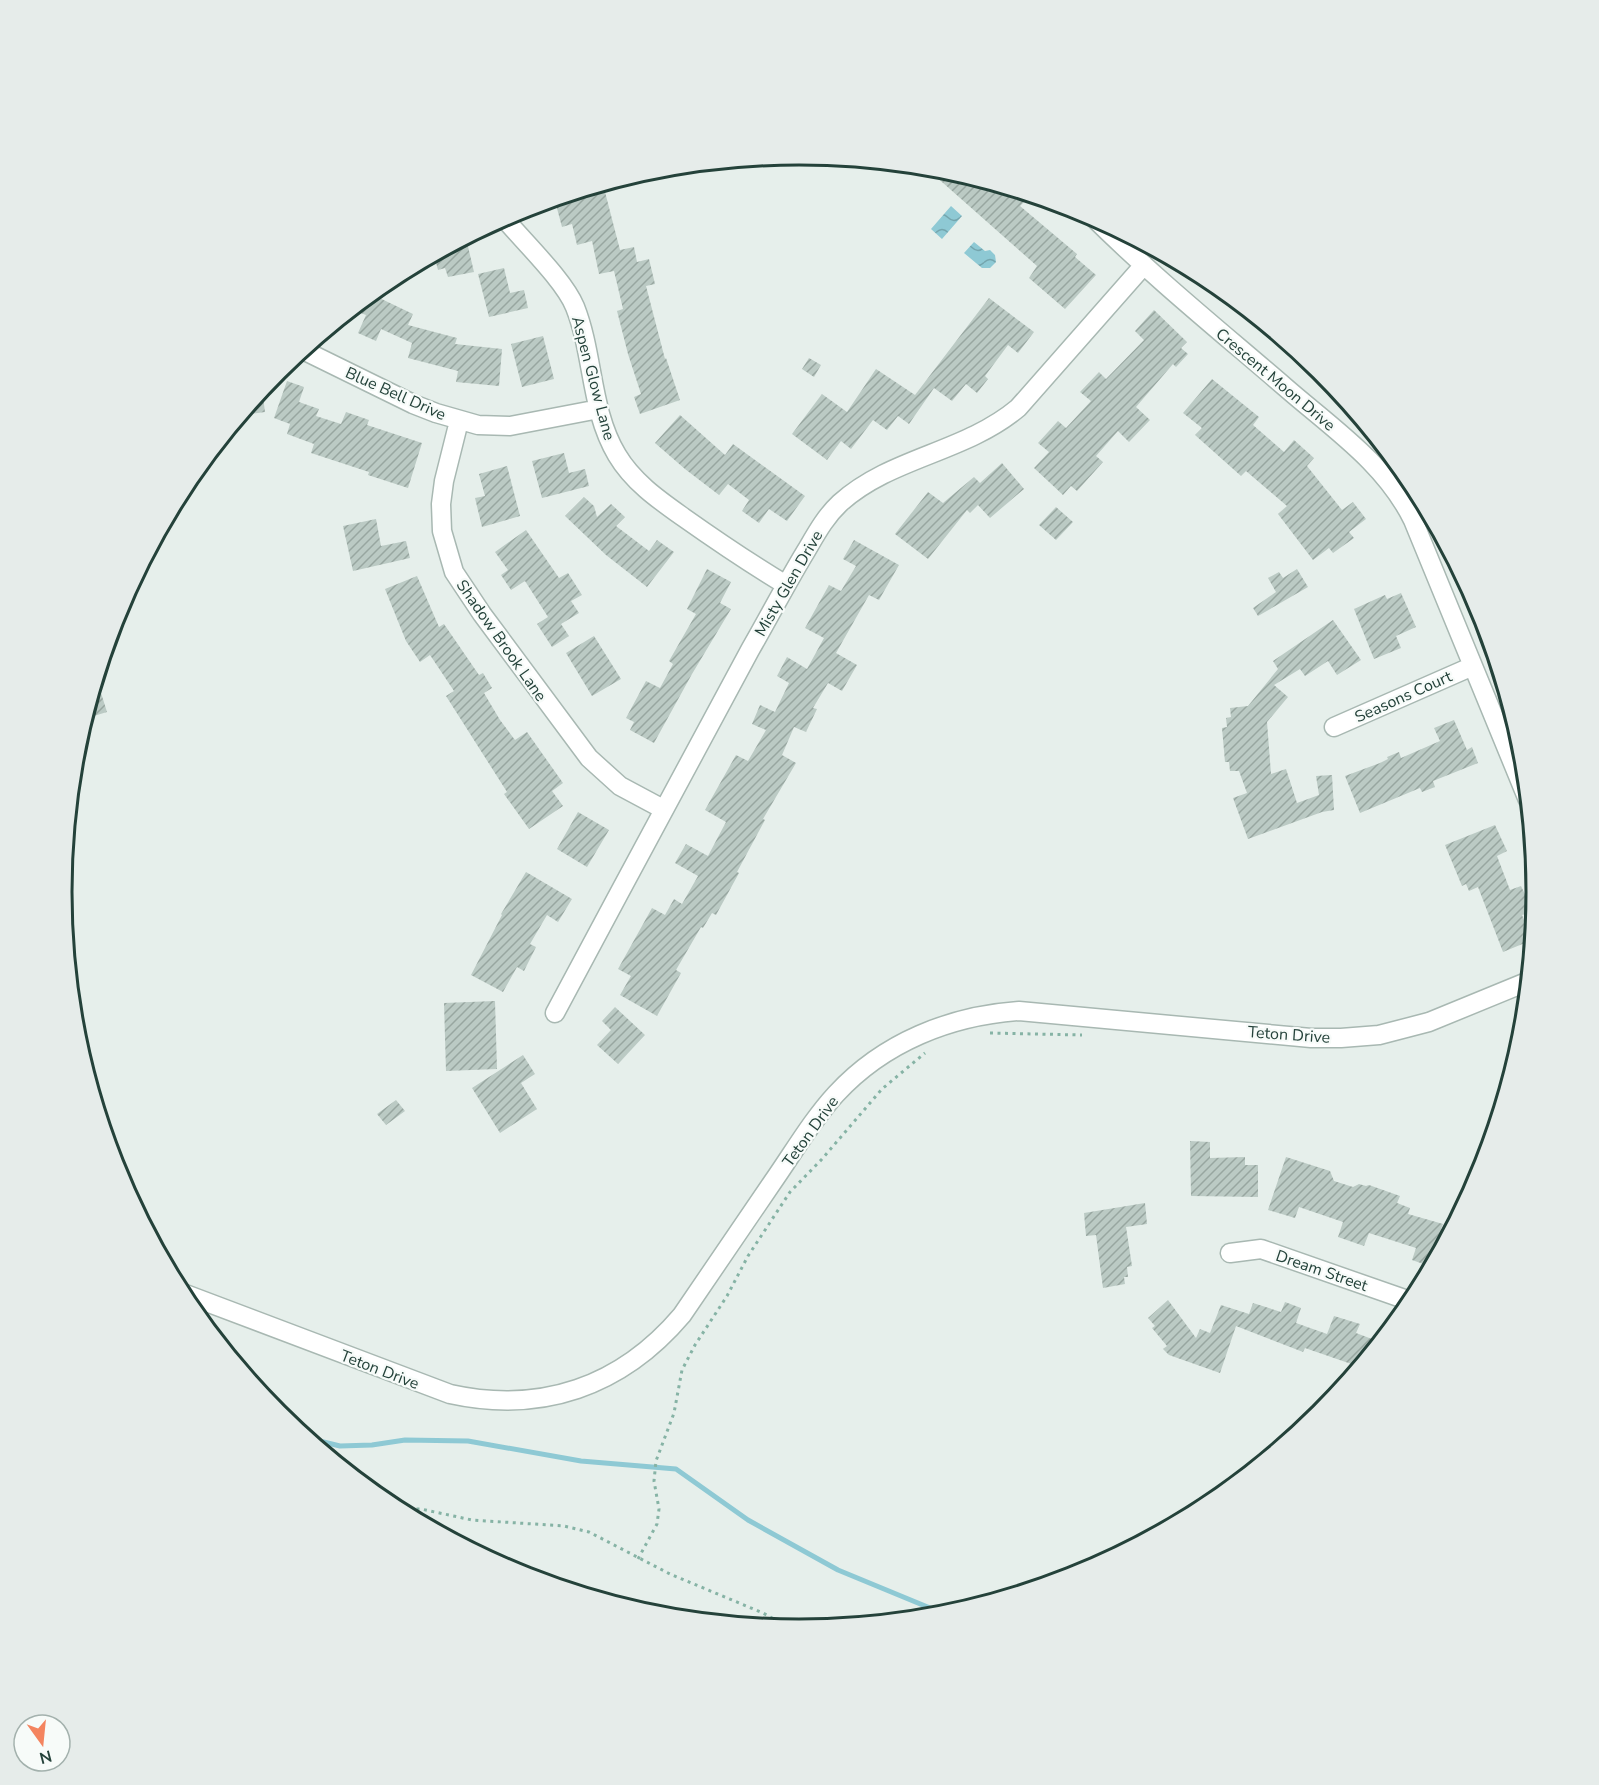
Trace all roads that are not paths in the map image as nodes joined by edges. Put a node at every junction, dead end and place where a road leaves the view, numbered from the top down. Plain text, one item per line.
1 (510, 225) edge
2 (1112, 236) edge
3 (1143, 265) junction
4 (311, 354) edge
5 (599, 409) junction
6 (459, 421) junction
7 (786, 585) junction
8 (1473, 666) junction
9 (1334, 727) dead end
10 (1517, 774) edge
11 (663, 809) junction
12 (1521, 984) edge
13 (555, 1013) dead end
14 (1230, 1253) dead end
15 (196, 1298) edge
16 (1403, 1298) edge

1 - 5 street, Aspen Glow Lane
2 - 3 street, Crescent Moon Drive
3 - 7 street, Misty Glen Drive
3 - 8 street, Crescent Moon Drive
4 - 6 street, Blue Bell Drive
5 - 6 street, Blue Bell Drive
5 - 7 street, Aspen Glow Lane
6 - 11 street, Shadow Brook Lane
7 - 11 street, Misty Glen Drive
8 - 9 street, Seasons Court
8 - 10 street, Crescent Moon Drive
11 - 13 street, Misty Glen Drive
12 - 15 street, Teton Drive
14 - 16 street, Dream Street

